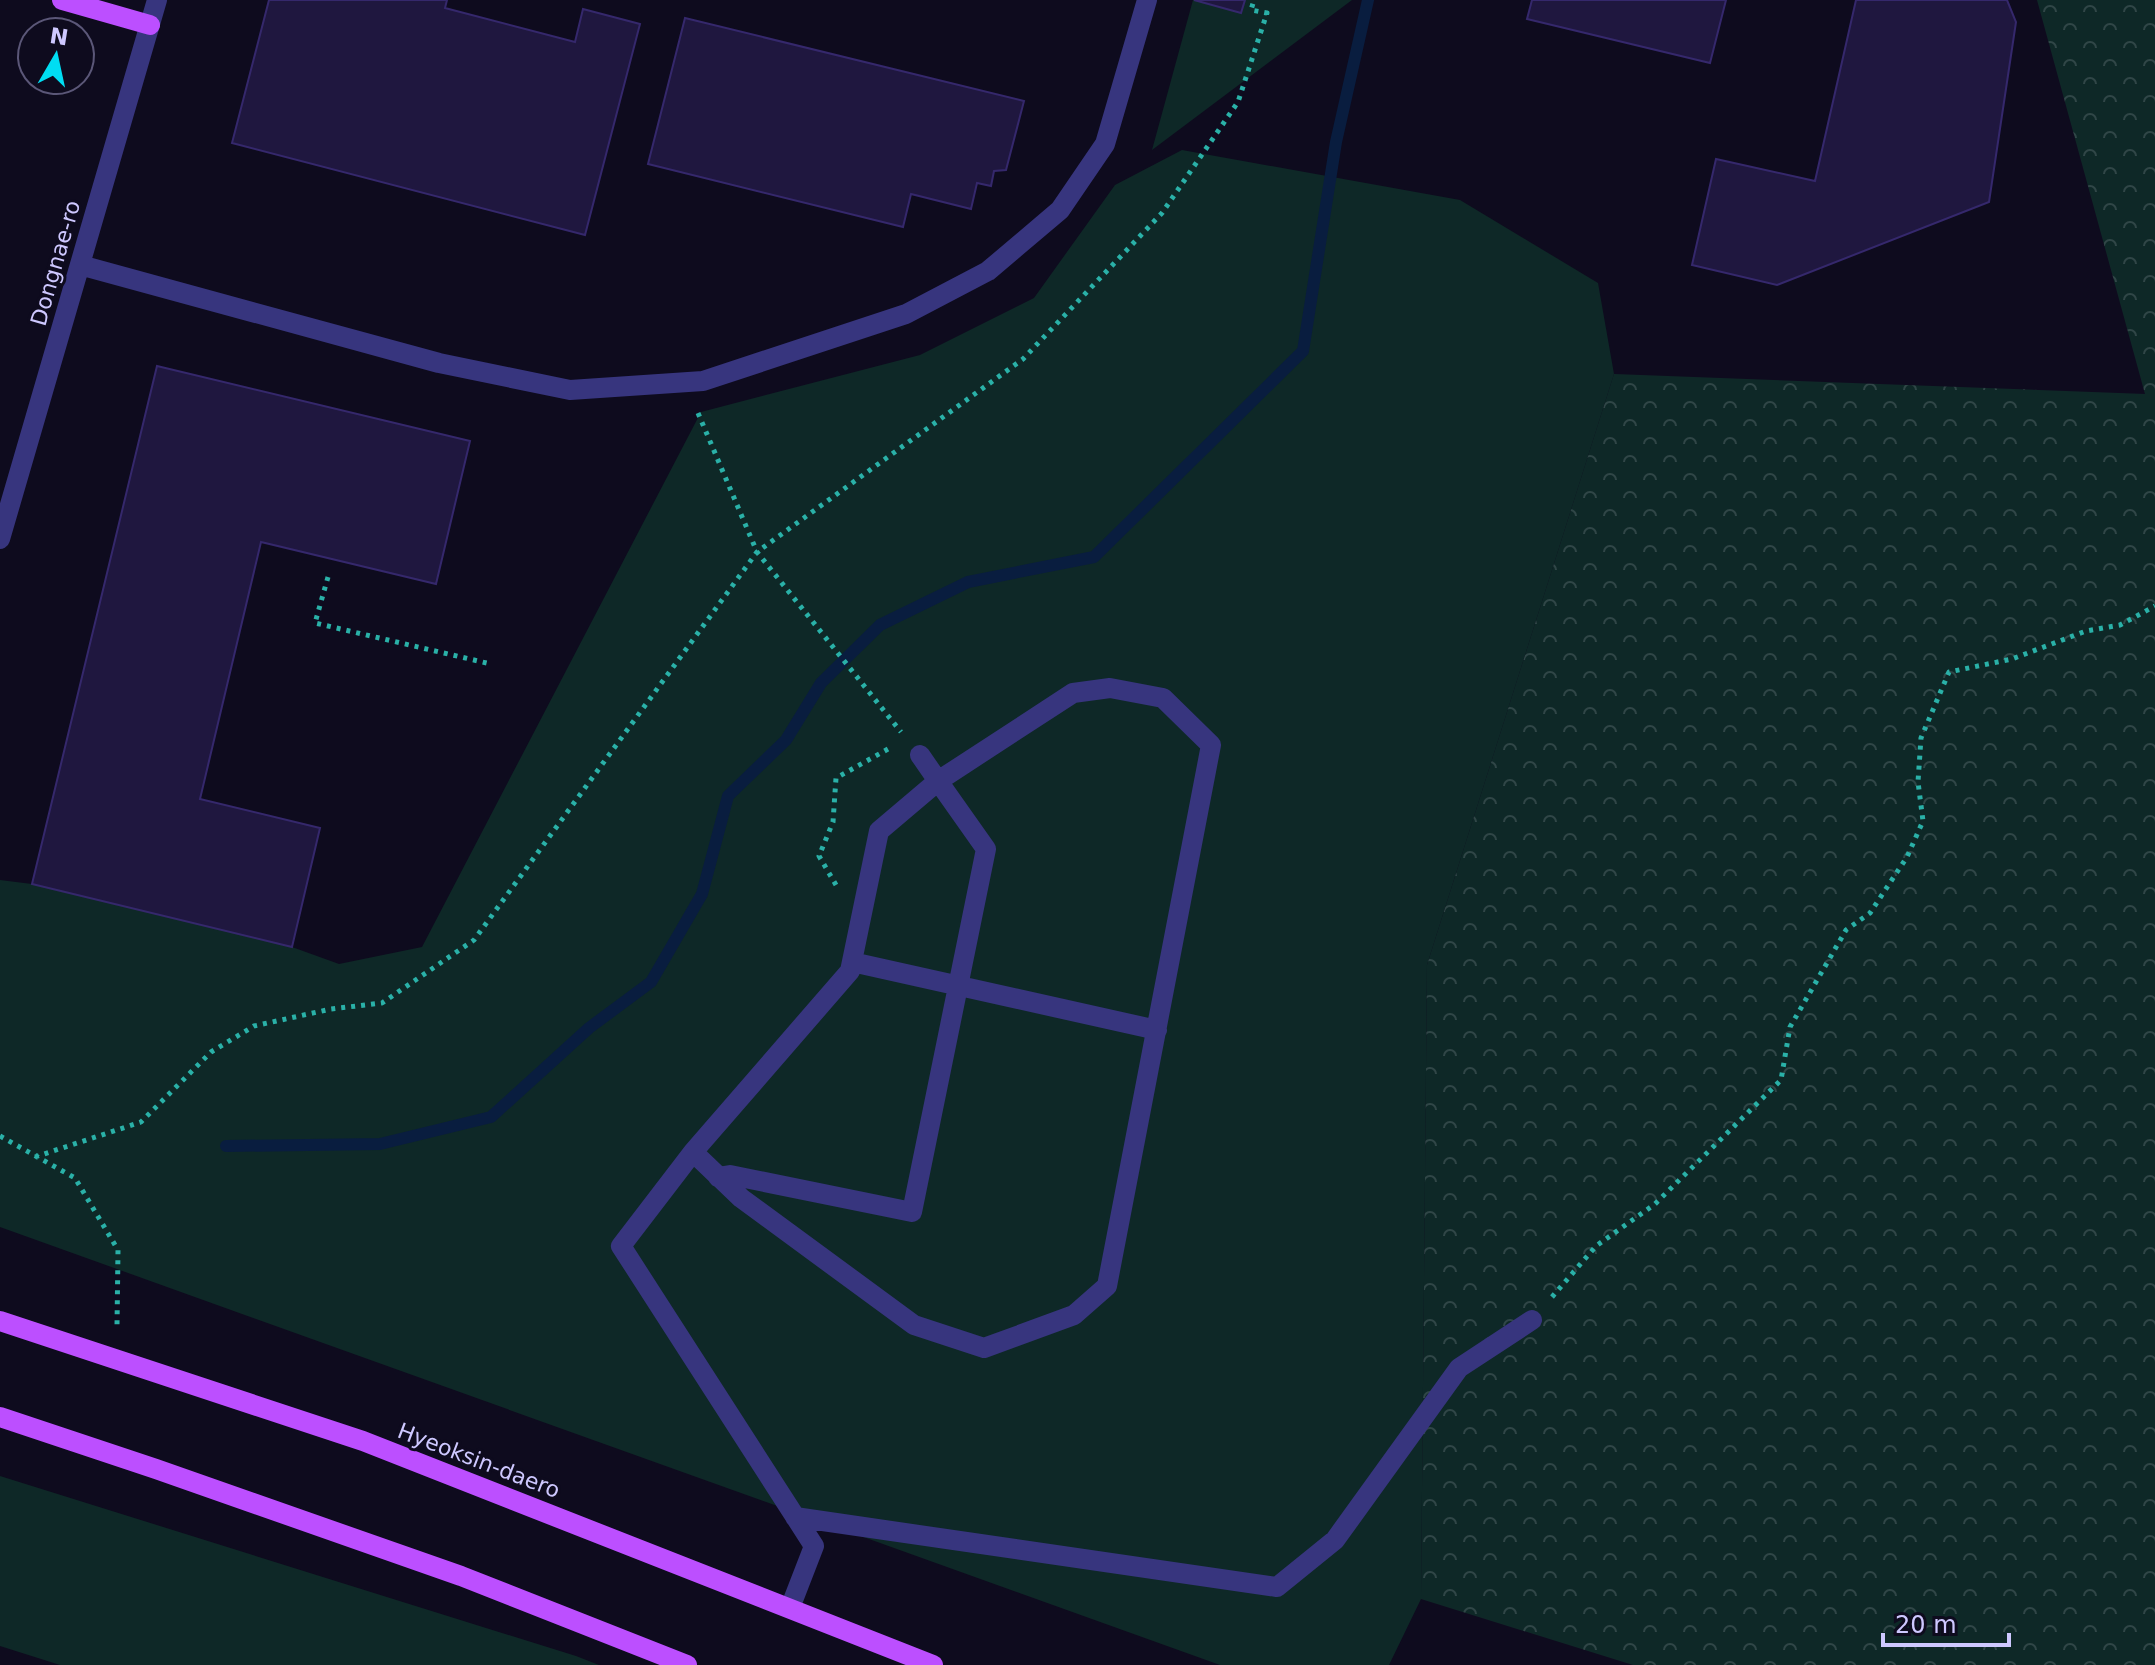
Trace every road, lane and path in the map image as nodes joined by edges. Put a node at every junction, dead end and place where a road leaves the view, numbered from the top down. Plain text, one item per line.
1 (62, 0) edge
2 (157, 0) edge
3 (1147, 0) edge
4 (1254, 0) edge
5 (150, 25) junction
6 (80, 265) junction
7 (685, 383) junction
8 (0, 539) edge
9 (757, 552) junction
10 (328, 577) dead end
11 (2155, 606) edge
12 (491, 664) dead end
13 (920, 755) joint
14 (938, 781) junction
15 (852, 962) junction
16 (958, 986) junction
17 (1157, 1030) junction
18 (0, 1136) edge
19 (693, 1152) junction
20 (35, 1157) junction
21 (718, 1177) junction
22 (1532, 1320) joint
23 (0, 1321) edge
24 (117, 1359) junction
25 (0, 1417) edge
26 (795, 1517) junction
27 (790, 1608) junction
28 (687, 1665) edge
29 (933, 1665) edge

1 - 5 main road
2 - 5 street, Dongnae-ro
3 - 7 street
4 - 9 path
5 - 6 street, Dongnae-ro
6 - 7 street
6 - 8 street, Dongnae-ro
7 - 9 path
9 - 13 path
9 - 20 path
10 - 12 path
11 - 22 path
13 - 14 street
14 - 15 street
14 - 16 street
14 - 17 street
15 - 16 street
15 - 19 street
16 - 17 street
16 - 21 street
17 - 21 street
18 - 20 path
19 - 21 street
19 - 26 street
20 - 24 path
22 - 26 street
23 - 24 main road, Hyeoksin-daero
24 - 27 main road, Hyeoksin-daero
25 - 28 main road
26 - 27 street
27 - 29 main road, Hyeoksin-daero

